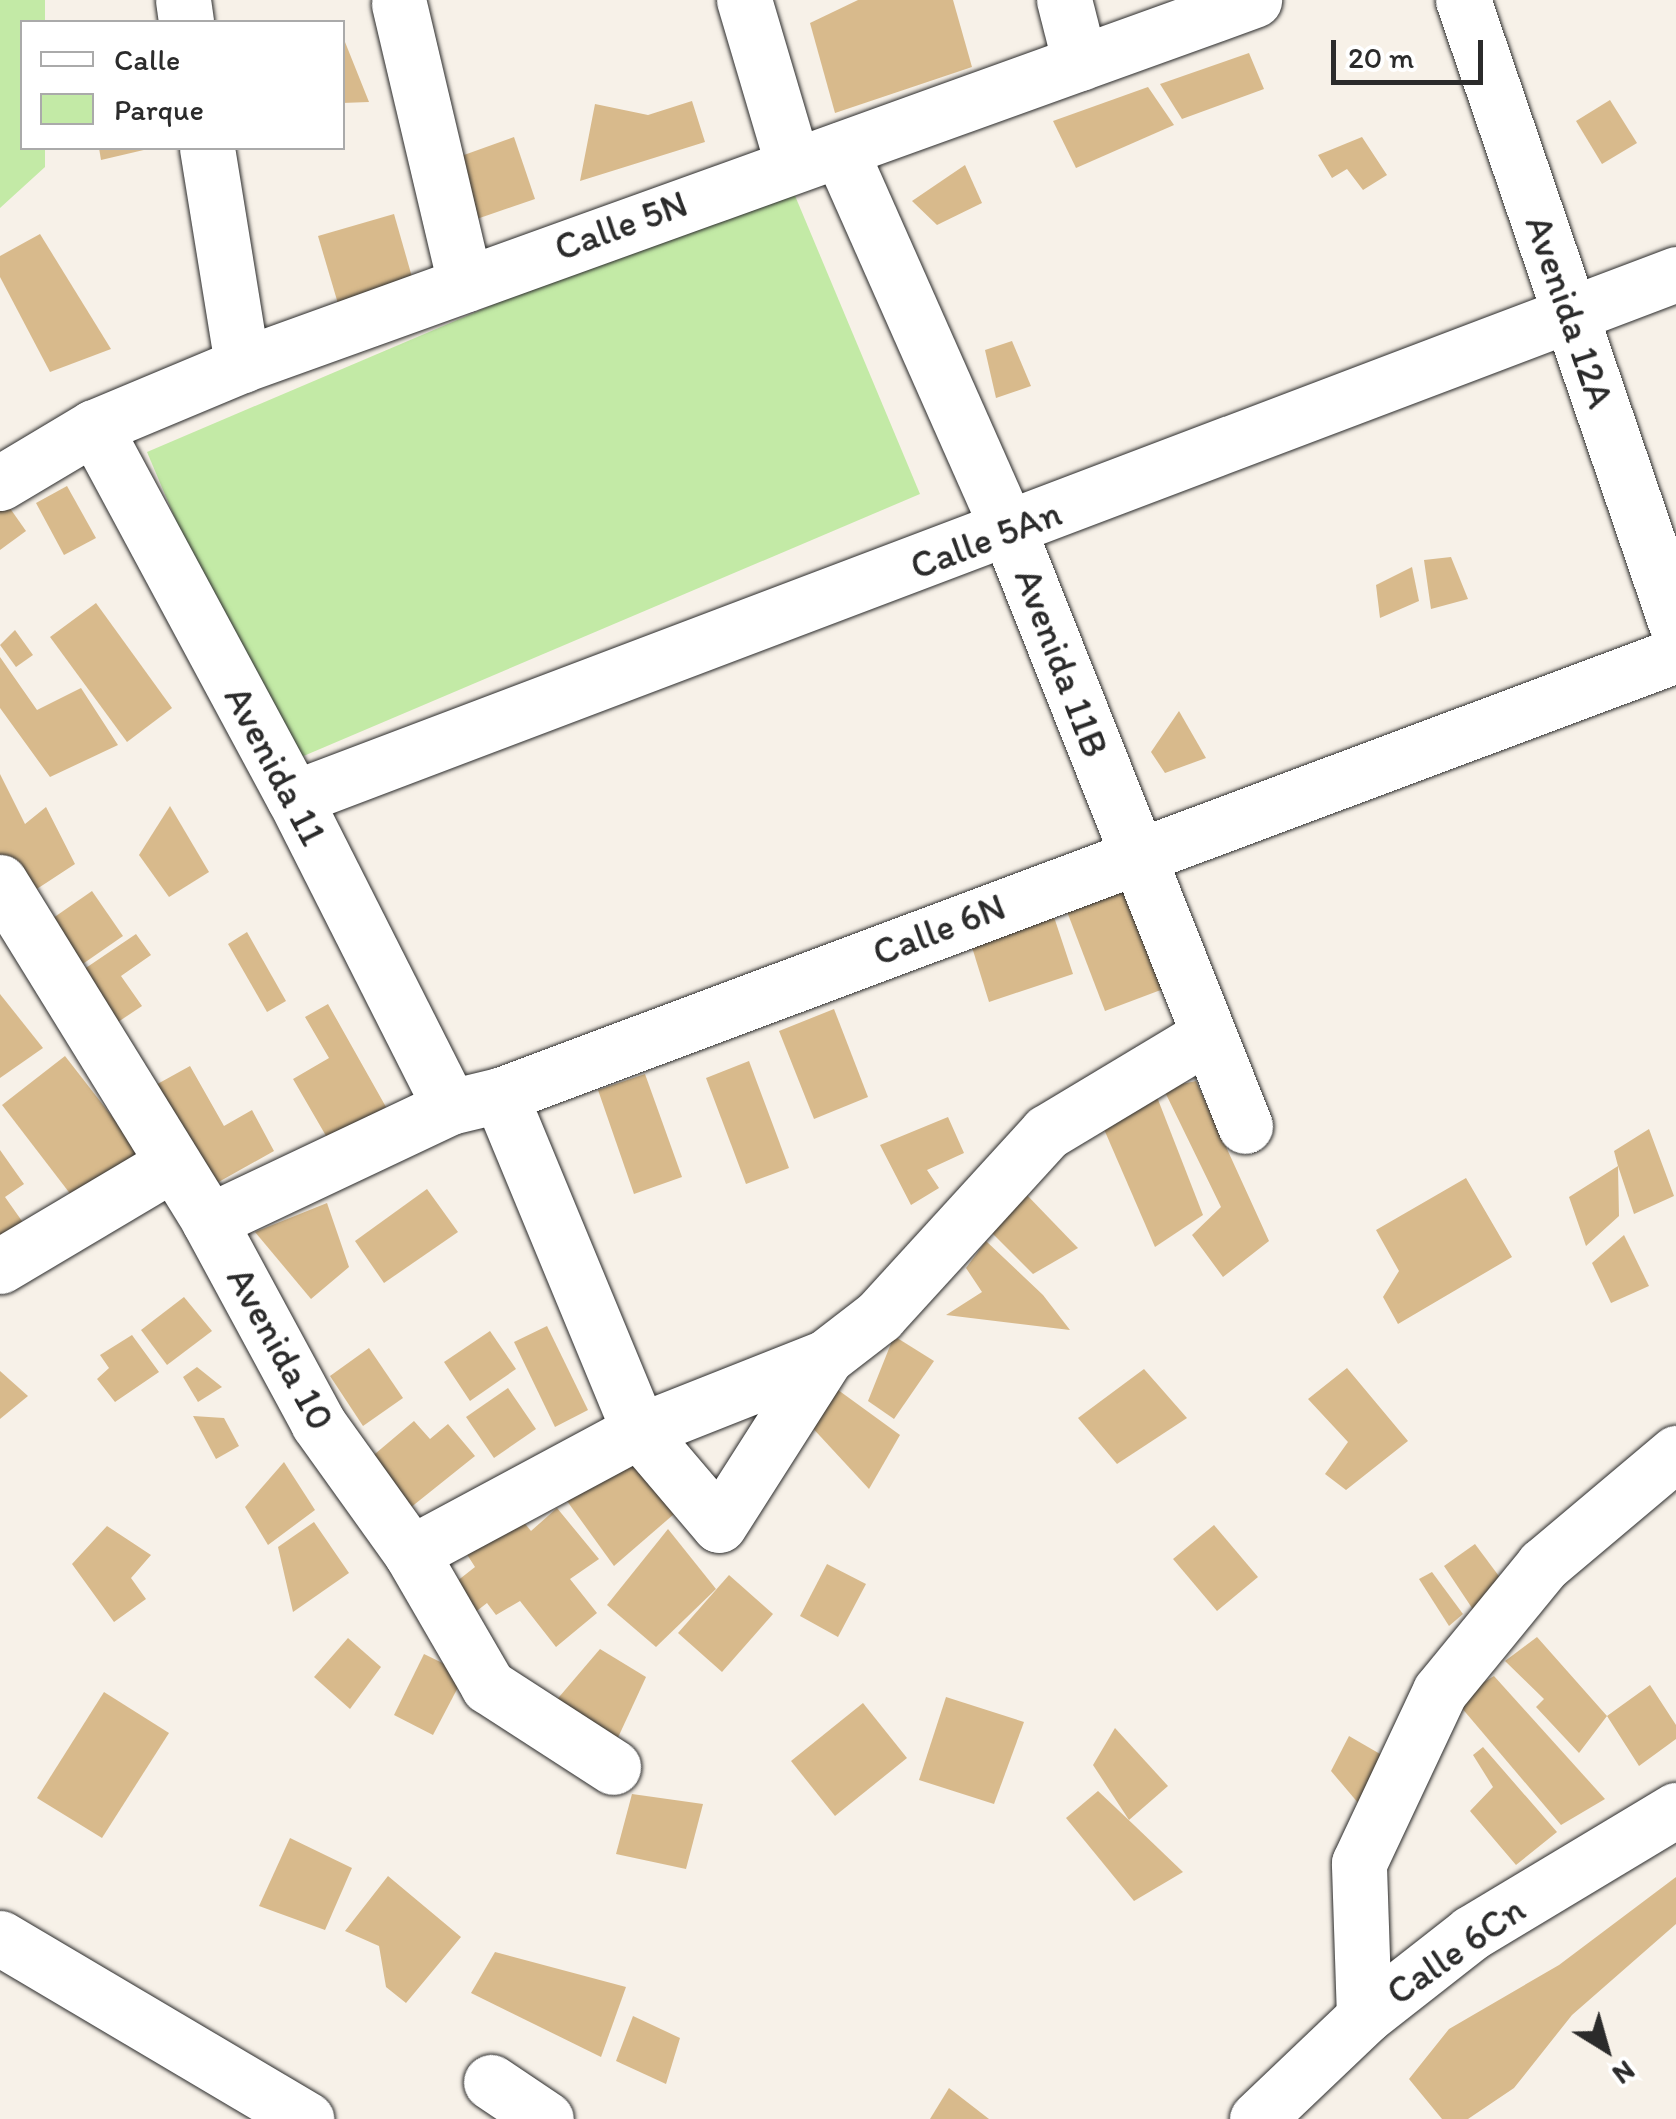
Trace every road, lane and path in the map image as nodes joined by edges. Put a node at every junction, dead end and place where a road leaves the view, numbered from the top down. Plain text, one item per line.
1 (744, 0) edge
2 (1064, 0) edge
3 (1254, 0) edge
4 (1463, 0) edge
5 (399, 4) dead end
6 (1080, 63) junction
7 (206, 150) edge
8 (816, 156) junction
9 (1676, 274) edge
10 (465, 284) junction
11 (1569, 315) junction
12 (242, 365) junction
13 (94, 427) junction
14 (0, 483) edge
15 (1009, 531) junction
16 (1676, 624) edge
17 (1676, 655) edge
18 (294, 798) junction
19 (1136, 855) junction
20 (0, 882) edge
21 (1205, 1037) junction
22 (475, 1101) junction
23 (1245, 1126) dead end
24 (172, 1164) junction
25 (208, 1221) junction
26 (0, 1266) edge
27 (826, 1357) junction
28 (639, 1431) junction
29 (1676, 1452) edge
30 (410, 1553) junction
31 (613, 1767) dead end
32 (1676, 1810) edge
33 (0, 1938) edge
34 (1364, 2018) junction
35 (490, 2082) dead end
36 (306, 2119) edge
37 (546, 2119) edge
38 (1257, 2119) edge

1 - 8 street
2 - 6 street
3 - 6 street, Calle 5N
4 - 11 street, Avenida 12A
5 - 10 street
6 - 8 street, Calle 5N
7 - 12 street
8 - 10 street, Calle 5N
8 - 15 street, Avenida 11B
9 - 11 street, Calle 5An
10 - 12 street, Calle 5N
11 - 15 street, Calle 5An
11 - 16 street, Avenida 12A
12 - 13 street, Calle 5N
13 - 14 street, Calle 5N
13 - 18 street, Avenida 11
15 - 18 street, Calle 5An
15 - 19 street, Avenida 11B
17 - 19 street, Calle 6N
18 - 22 street, Avenida 11
19 - 21 street, Avenida 11B
19 - 22 street, Calle 6N
20 - 24 street, Avenida 10
21 - 23 street, Avenida 11B
21 - 27 street
22 - 25 street, Calle 6N
22 - 28 street, Avenida 11
24 - 25 street, Avenida 10
24 - 26 street
25 - 30 street, Avenida 10
27 - 28 street
27 - 28 street, Avenida 11
28 - 30 street
29 - 34 street
30 - 31 street, Avenida 10
32 - 34 street, Calle 6Cn
33 - 36 street
34 - 38 street, Calle 6Cn
35 - 37 street

